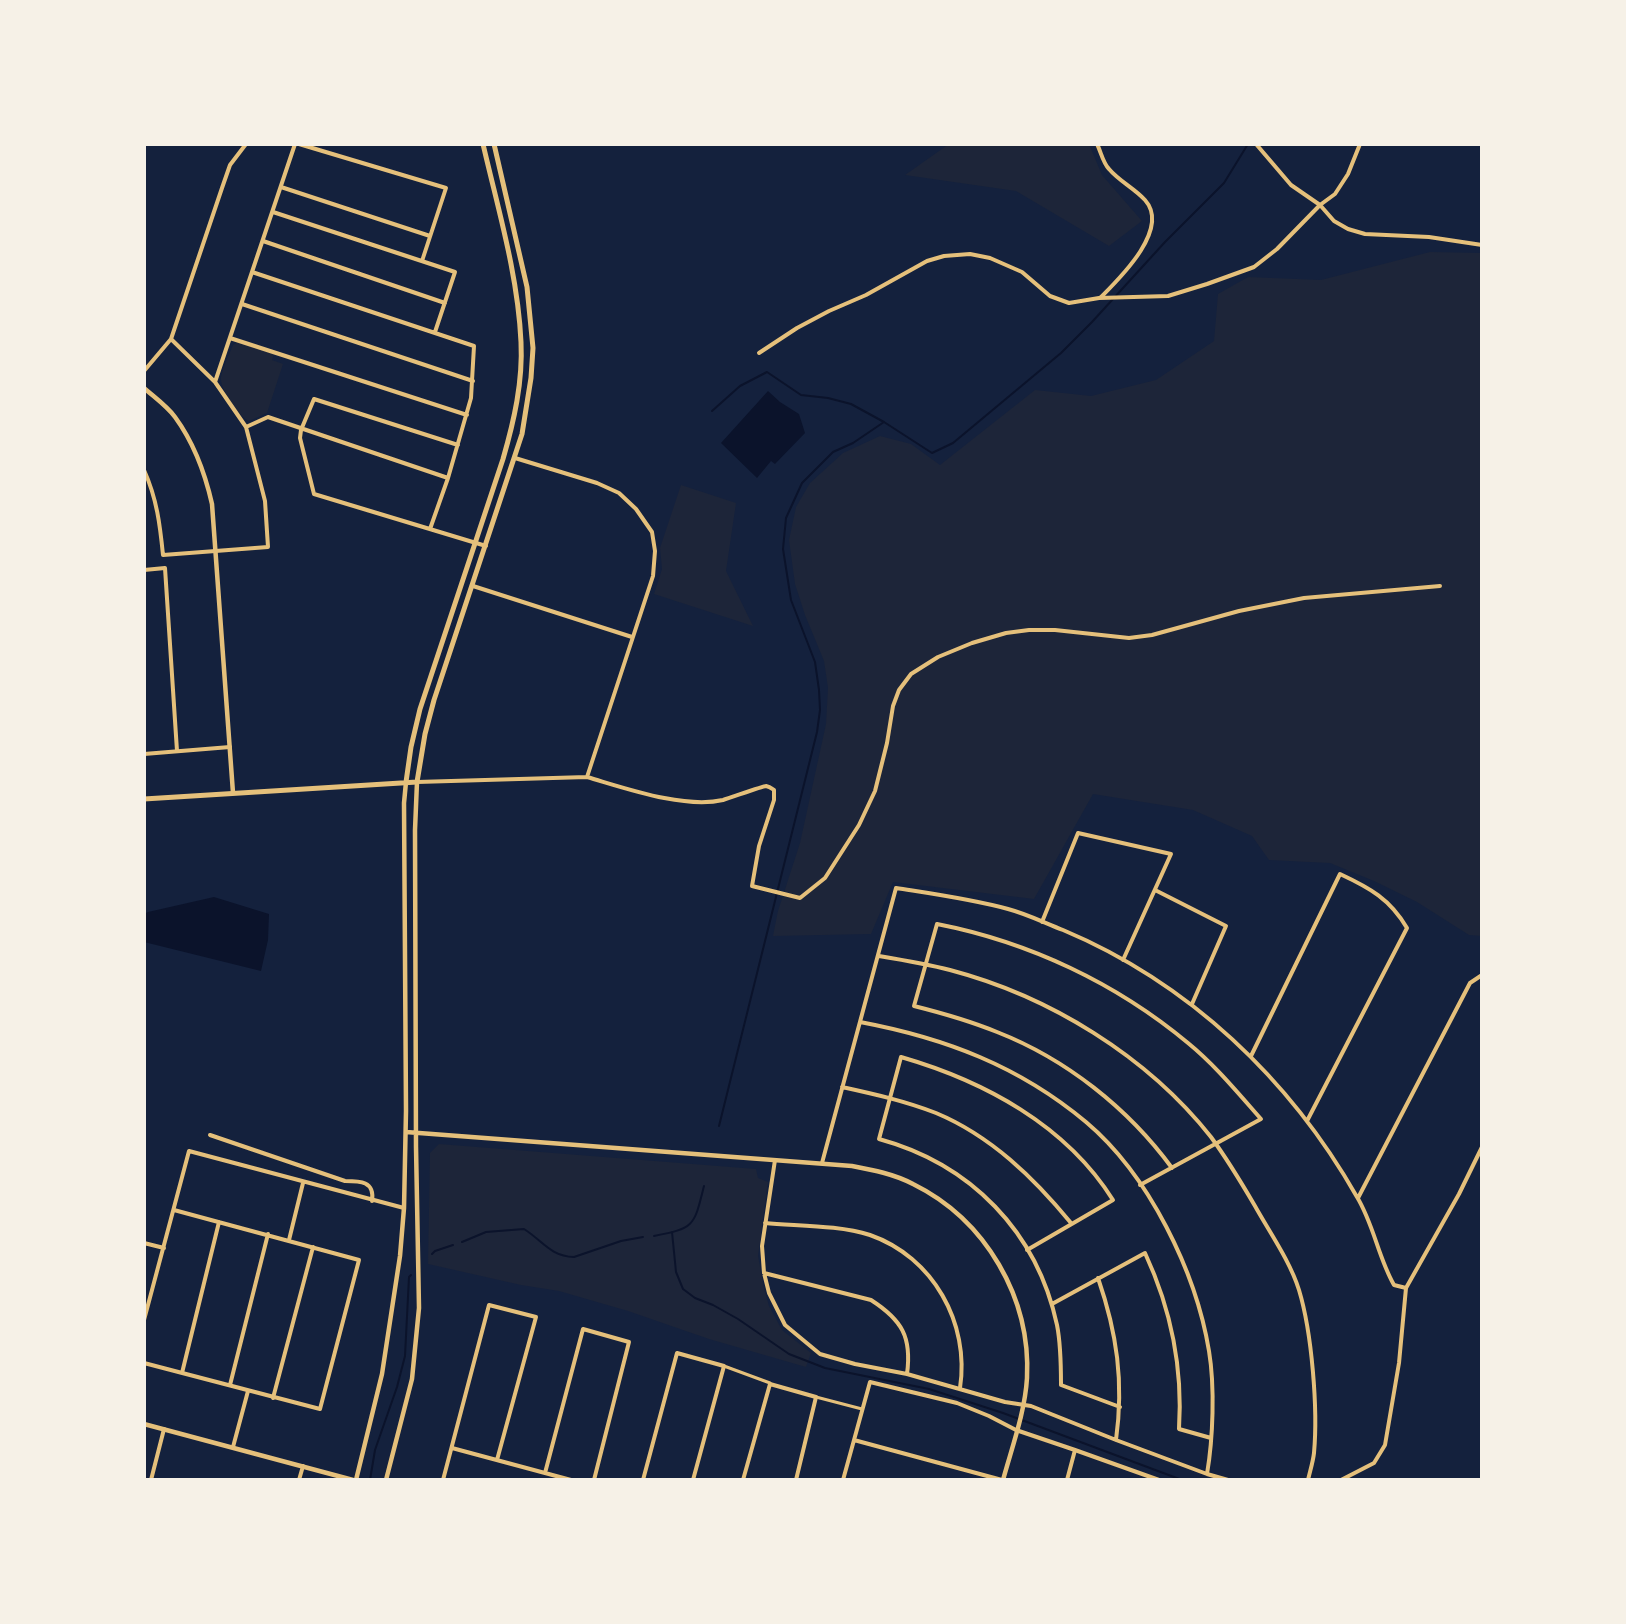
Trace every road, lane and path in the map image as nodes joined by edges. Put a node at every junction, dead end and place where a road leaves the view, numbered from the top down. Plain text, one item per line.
1 (246, 144) edge
2 (297, 144) edge
3 (483, 144) edge
4 (494, 144) edge
5 (1097, 144) edge
6 (1256, 144) edge
7 (1360, 144) edge
8 (281, 187) junction
9 (1320, 205) junction
10 (273, 213) junction
11 (430, 236) junction
12 (262, 241) junction
13 (1482, 245) edge
14 (422, 261) junction
15 (252, 272) junction
16 (1099, 298) junction
17 (445, 303) junction
18 (242, 304) junction
19 (435, 332) junction
20 (230, 338) junction
21 (171, 339) junction
22 (759, 352) dead end
23 (144, 371) edge
24 (473, 381) junction
25 (215, 382) junction
26 (144, 387) edge
27 (467, 415) junction
28 (246, 428) junction
29 (301, 430) junction
30 (458, 445) junction
31 (515, 458) junction
32 (144, 470) edge
33 (448, 478) junction
34 (430, 529) junction
35 (476, 543) junction
36 (486, 546) junction
37 (216, 551) junction
38 (144, 570) edge
39 (473, 586) junction
40 (1440, 586) dead end
41 (632, 637) junction
42 (230, 747) junction
43 (177, 751) junction
44 (144, 754) edge
45 (587, 777) junction
46 (406, 782) junction
47 (417, 782) junction
48 (233, 793) junction
49 (144, 799) edge
50 (1155, 890) junction
51 (1042, 922) junction
52 (879, 956) junction
53 (1123, 960) junction
54 (927, 965) junction
55 (1482, 975) edge
56 (1192, 1004) junction
57 (860, 1022) junction
58 (1251, 1056) junction
59 (842, 1087) junction
60 (889, 1098) junction
61 (1307, 1121) junction
62 (406, 1132) junction
63 (416, 1132) junction
64 (210, 1135) dead end
65 (1216, 1145) junction
66 (1482, 1147) edge
67 (775, 1159) junction
68 (822, 1163) junction
69 (1172, 1168) junction
70 (303, 1183) junction
71 (1140, 1185) junction
72 (1359, 1198) junction
73 (372, 1201) junction
74 (404, 1208) junction
75 (174, 1210) junction
76 (219, 1222) junction
77 (765, 1223) junction
78 (1071, 1223) junction
79 (268, 1234) junction
80 (289, 1240) junction
81 (144, 1243) edge
82 (313, 1247) junction
83 (164, 1248) junction
84 (1027, 1250) junction
85 (764, 1273) junction
86 (1098, 1278) junction
87 (1406, 1288) junction
88 (146, 1304) edge
89 (1052, 1304) junction
90 (144, 1320) edge
91 (144, 1363) edge
92 (724, 1366) junction
93 (182, 1372) junction
94 (907, 1374) junction
95 (770, 1383) junction
96 (230, 1385) junction
97 (960, 1388) junction
98 (248, 1391) junction
99 (816, 1396) junction
100 (273, 1398) junction
101 (1023, 1404) junction
102 (1120, 1407) junction
103 (862, 1409) junction
104 (144, 1424) edge
105 (164, 1429) junction
106 (1016, 1430) junction
107 (1211, 1438) junction
108 (854, 1440) junction
109 (1116, 1440) junction
110 (233, 1447) junction
111 (452, 1448) junction
112 (1075, 1450) junction
113 (497, 1460) junction
114 (303, 1466) junction
115 (544, 1473) junction
116 (1207, 1474) junction
117 (151, 1480) edge
118 (299, 1480) edge
119 (355, 1480) edge
120 (386, 1480) edge
121 (443, 1480) edge
122 (569, 1480) edge
123 (594, 1480) edge
124 (643, 1480) edge
125 (693, 1480) edge
126 (743, 1480) edge
127 (796, 1480) edge
128 (843, 1480) edge
129 (1002, 1480) edge
130 (1067, 1480) edge
131 (1159, 1480) edge
132 (1228, 1480) edge
133 (1308, 1480) edge
134 (1341, 1480) edge

1 - 21 street
2 - 8 street
2 - 11 street
3 - 35 main road
4 - 31 main road
5 - 16 street
6 - 9 street
7 - 9 street
8 - 10 street
8 - 11 street
9 - 13 street
9 - 16 street
10 - 12 street
10 - 14 street
11 - 14 street
12 - 15 street
12 - 17 street
14 - 17 street
15 - 18 street
15 - 19 street
16 - 22 street
17 - 19 street
18 - 20 street
18 - 24 street
19 - 24 street
20 - 25 street
20 - 27 street
21 - 23 street
21 - 25 street
24 - 27 street
25 - 28 street
26 - 37 street
27 - 30 street
28 - 29 street
28 - 37 street
29 - 30 street
29 - 33 street
29 - 34 street
30 - 33 street
31 - 36 main road
31 - 41 street
32 - 37 street
33 - 34 street
34 - 35 street
35 - 36 street
35 - 46 main road
36 - 39 main road
37 - 42 street
38 - 43 street
39 - 41 street
39 - 47 main road
40 - 45 street
41 - 45 street
42 - 43 street
42 - 48 street
43 - 44 street
45 - 47 street
46 - 47 main road
46 - 48 main road
46 - 62 street
47 - 63 street
48 - 49 main road
50 - 51 street
50 - 53 street
50 - 56 street
51 - 52 street
51 - 53 street
52 - 54 street
52 - 57 street
53 - 56 street
54 - 65 street
54 - 65 street
54 - 69 street
55 - 72 street
56 - 58 street
57 - 59 street
57 - 71 street
58 - 61 street
58 - 61 street
59 - 60 street
59 - 68 street
60 - 78 street
60 - 78 street
60 - 84 street
61 - 72 street
62 - 63 street
62 - 74 street
63 - 67 street
63 - 120 street
64 - 73 street
65 - 69 street
65 - 133 street
66 - 87 street
67 - 68 street
67 - 77 street
68 - 101 street
69 - 71 street
70 - 73 street
70 - 75 street
70 - 80 street
71 - 107 street
72 - 87 street
73 - 74 street
74 - 119 street
75 - 76 street
75 - 83 street
76 - 79 street
76 - 93 street
77 - 85 street
77 - 97 street
78 - 84 street
79 - 80 street
79 - 96 street
80 - 82 street
81 - 83 street
82 - 100 street
82 - 100 street
83 - 88 street
84 - 89 street
85 - 94 street
85 - 94 street
86 - 89 street
86 - 102 street
86 - 107 street
87 - 134 street
88 - 90 street
89 - 102 street
91 - 93 street
92 - 95 street
92 - 124 street
92 - 125 street
93 - 96 street
94 - 97 street
95 - 99 street
95 - 126 street
96 - 98 street
97 - 101 street
98 - 100 street
98 - 110 street
99 - 103 street
99 - 127 street
101 - 106 street
101 - 109 street
102 - 109 street
103 - 106 street
103 - 108 street
104 - 105 street
105 - 110 street
105 - 117 street
106 - 112 street
106 - 129 street
107 - 116 street
108 - 128 street
108 - 129 street
109 - 116 street
110 - 114 street
111 - 113 street
111 - 113 street
111 - 121 street
112 - 130 street
112 - 131 street
113 - 115 street
114 - 118 street
114 - 119 street
115 - 122 street
115 - 123 street
116 - 132 street

